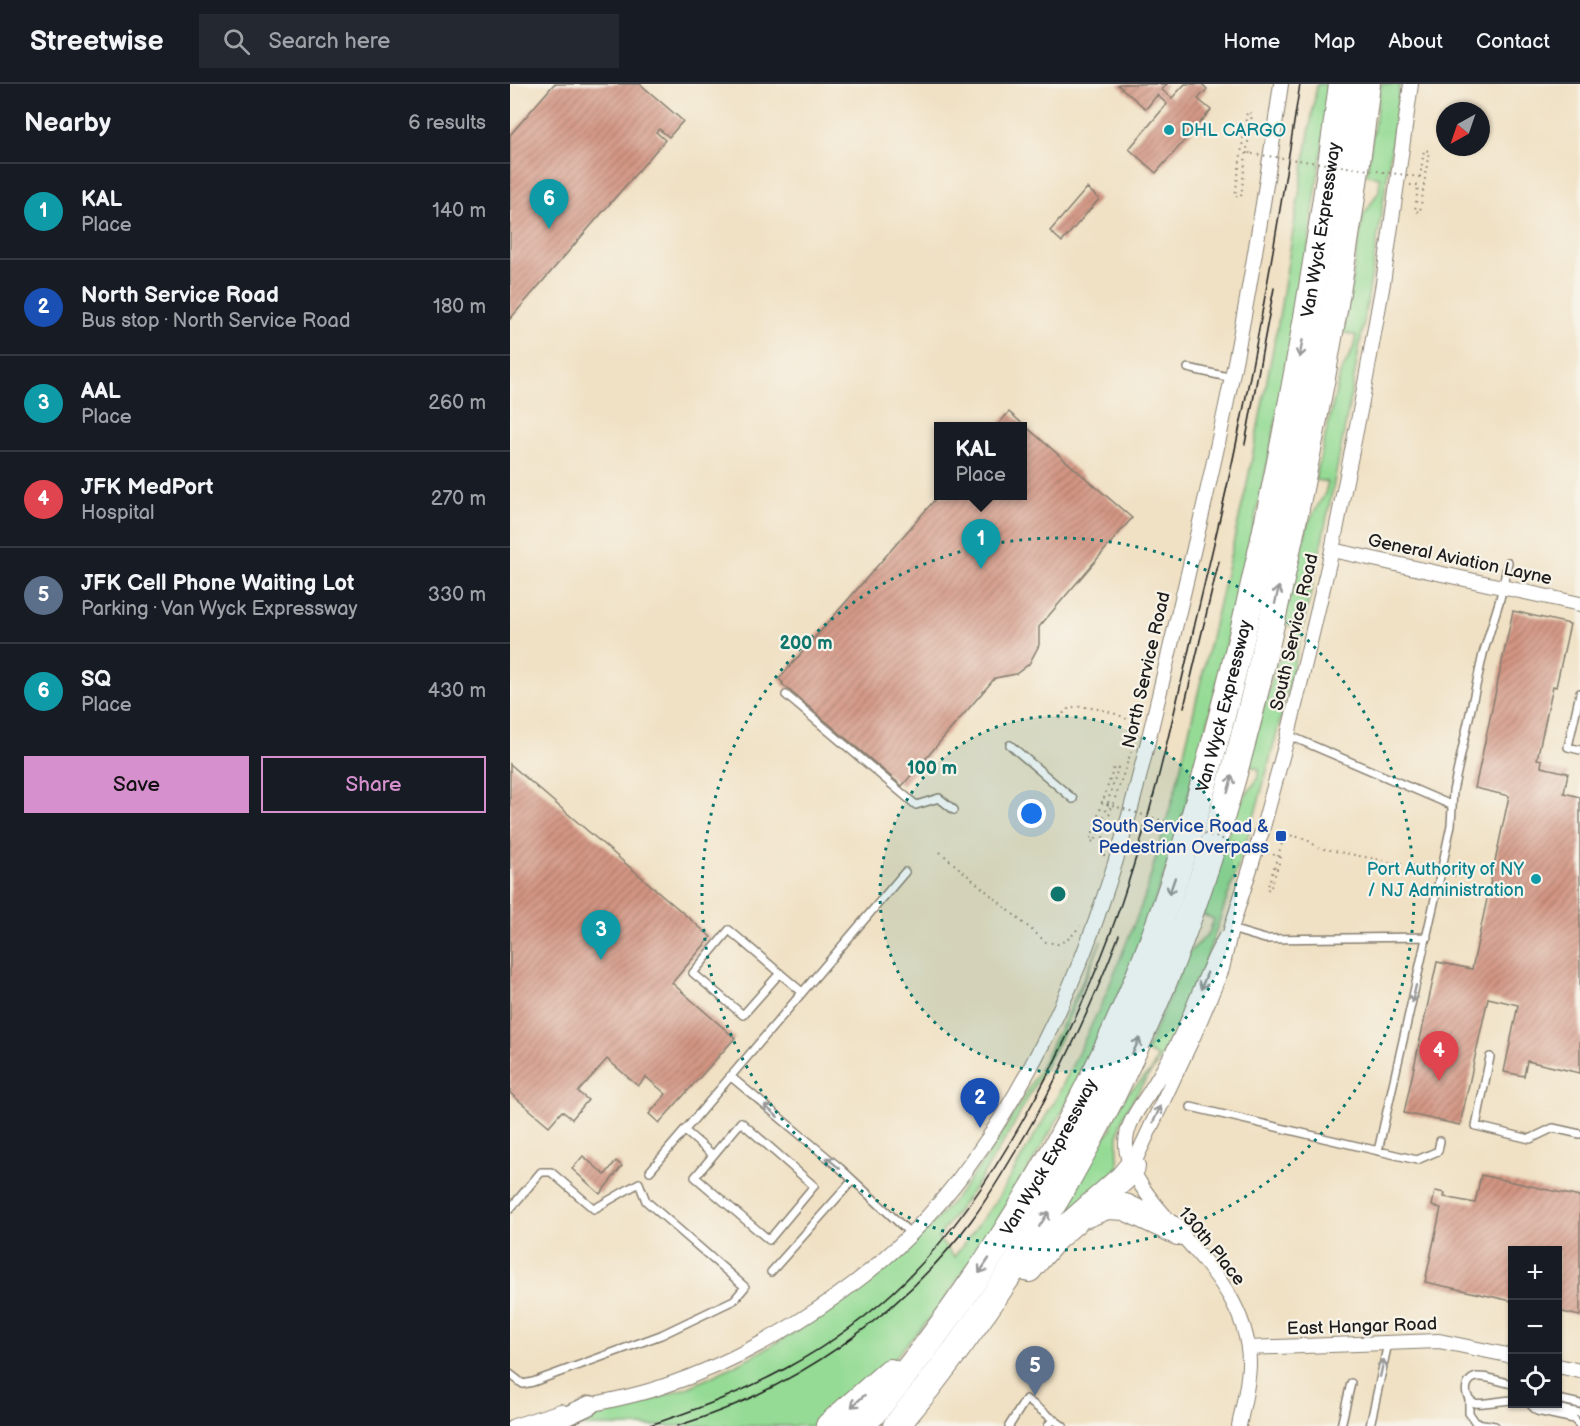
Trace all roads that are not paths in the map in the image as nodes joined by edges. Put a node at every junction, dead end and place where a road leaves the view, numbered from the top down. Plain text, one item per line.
1 (1281, 84) edge
2 (1342, 84) edge
3 (1368, 84) edge
4 (1412, 84) edge
5 (1188, 368) dead end
6 (1232, 378) junction
7 (1332, 550) junction
8 (1508, 562) dead end
9 (1503, 587) junction
10 (1580, 604) edge
11 (1580, 693) edge
12 (786, 695) dead end
13 (1288, 735) junction
14 (1010, 745) dead end
15 (1580, 750) edge
16 (1073, 799) dead end
17 (1451, 805) junction
18 (954, 810) dead end
19 (905, 872) dead end
20 (1231, 929) junction
21 (1427, 937) junction
22 (780, 973) junction
23 (802, 992) junction
24 (1490, 1057) dead end
25 (730, 1076) junction
26 (1191, 1107) dead end
27 (684, 1130) junction
28 (1580, 1134) edge
29 (1440, 1141) dead end
30 (1378, 1151) junction
31 (713, 1155) junction
32 (1132, 1167) junction
33 (650, 1171) dead end
34 (853, 1180) junction
35 (510, 1209) edge
36 (1078, 1217) junction
37 (1178, 1232) junction
38 (911, 1234) junction
39 (771, 1272) dead end
40 (959, 1302) junction
41 (1388, 1343) junction
42 (959, 1346) junction
43 (1248, 1348) junction
44 (1508, 1355) edge
45 (1562, 1367) edge
46 (1562, 1368) edge
47 (1580, 1371) edge
48 (510, 1374) edge
49 (1580, 1377) edge
50 (1351, 1383) dead end
51 (1508, 1383) edge
52 (1469, 1399) junction
53 (1508, 1400) edge
54 (1562, 1400) edge
55 (1580, 1404) edge
56 (590, 1405) junction
57 (1534, 1408) edge
58 (1555, 1408) edge
59 (1580, 1413) edge
60 (1053, 1419) junction
61 (1478, 1425) edge
62 (514, 1426) edge
63 (545, 1426) edge
64 (829, 1426) edge
65 (862, 1426) edge
66 (896, 1426) edge
67 (915, 1426) edge
68 (1009, 1426) edge
69 (1048, 1426) edge
70 (1064, 1426) edge
71 (1239, 1426) edge
72 (1341, 1426) edge
73 (1370, 1426) edge
74 (1495, 1426) edge
75 (1580, 1426) edge

1 - 6 street, North Service Road
2 -> 40 highway, Van Wyck Expressway
42 -> 3 highway, Van Wyck Expressway
4 - 7 street, South Service Road
5 - 6 lane
6 - 38 street, North Service Road
7 - 9 street, General Aviation Layne
7 - 13 street, South Service Road
8 - 9 lane
9 - 10 street, General Aviation Layne
9 - 17 lane
11 - 15 lane
12 - 18 lane
13 - 17 lane
13 - 20 street, South Service Road
14 - 16 lane
17 - 21 lane
19 - 23 lane
20 - 21 lane
32 -> 20 street, South Service Road
20 -> 32 street
21 -> 30 lane
22 - 22 lane
22 - 23 lane
23 - 25 lane
24 - 28 lane
25 - 27 lane
34 -> 25 lane
26 - 30 lane
27 - 31 lane
27 - 33 lane
29 - 30 lane
31 - 31 lane
32 - 36 highway
32 - 37 street, 130th Place
34 - 38 lane
34 - 39 lane
35 - 48 lane
36 - 37 highway
36 - 42 highway
37 - 43 street, 130th Place
38 - 56 street, North Service Road
40 -> 64 highway
40 - 65 highway, Van Wyck Expressway
41 - 43 street, East Hangar Road
41 - 44 street, East Hangar Road
73 -> 41 lane
42 - 66 highway, Van Wyck Expressway
42 - 67 highway
43 - 71 street, 130th Place
45 - 47 street
46 - 49 lane
50 - 72 lane
51 - 52 lane
52 - 53 lane
52 - 61 lane
54 - 55 lane
56 - 62 street, North Service Road
56 - 63 street
57 - 75 lane
58 - 59 lane
60 - 68 lane
60 - 69 lane
60 - 70 lane
61 - 74 lane

